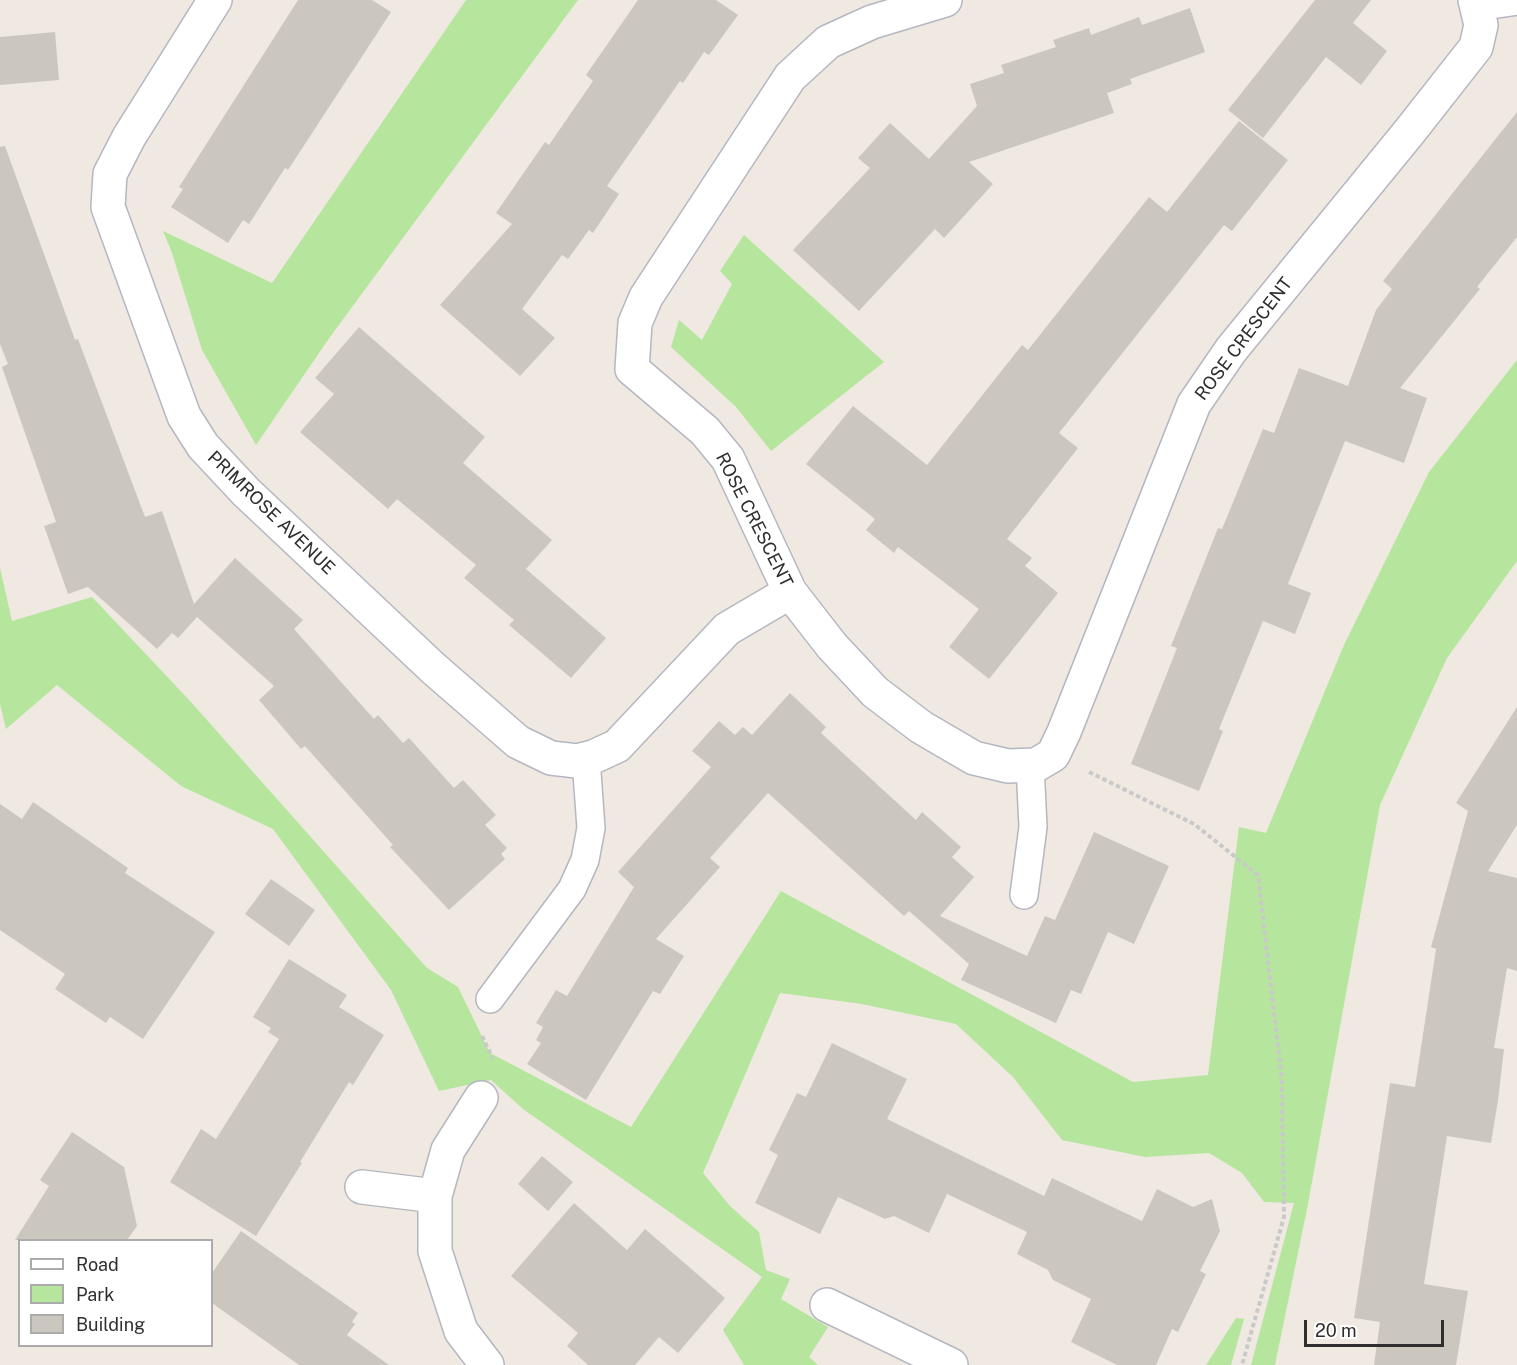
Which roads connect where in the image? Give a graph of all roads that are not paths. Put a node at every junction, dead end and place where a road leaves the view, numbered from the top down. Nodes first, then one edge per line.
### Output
1 (215, 0) edge
2 (945, 0) edge
3 (1517, 1) edge
4 (1476, 3) edge
5 (790, 592) junction
6 (586, 759) junction
7 (1041, 760) junction
8 (1024, 895) dead end
9 (490, 999) dead end
10 (481, 1098) dead end
11 (362, 1187) dead end
12 (435, 1196) junction
13 (826, 1305) dead end
14 (937, 1362) edge
15 (487, 1365) edge

1 - 6 street, PRIMROSE AVENUE
2 - 5 street, ROSE CRESCENT
3 - 4 lane, ROSE CRESCENT
4 - 7 street, ROSE CRESCENT
5 - 6 street, PRIMROSE AVENUE
5 - 7 street, ROSE CRESCENT
6 - 9 lane
7 - 8 lane, ROSE CRESCENT
10 - 12 street
11 - 12 street
12 - 15 street
13 - 14 street

